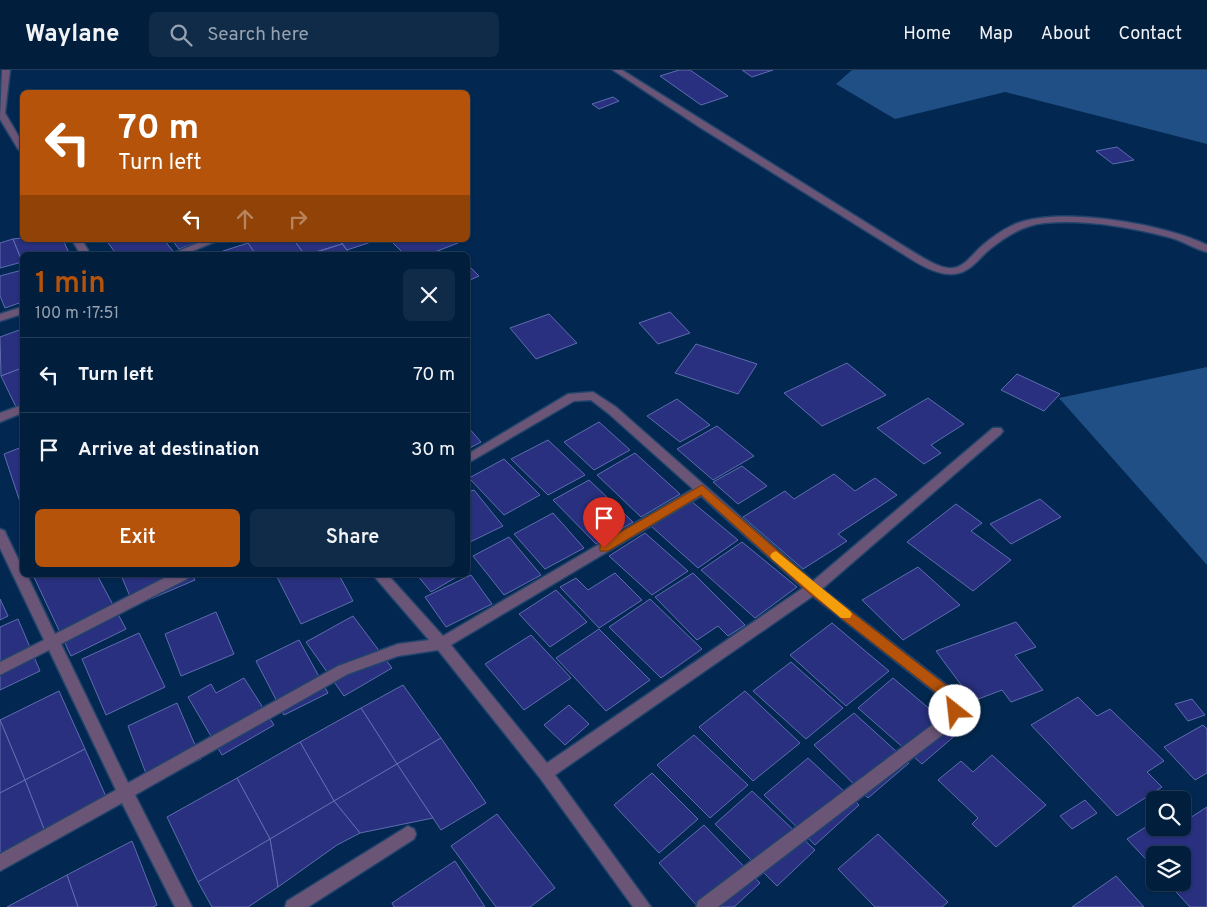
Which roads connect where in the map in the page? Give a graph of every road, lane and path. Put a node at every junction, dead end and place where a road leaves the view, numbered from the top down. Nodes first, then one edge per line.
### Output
1 (5, 70) edge
2 (617, 70) edge
3 (0, 71) edge
4 (20, 146) edge
5 (209, 242) edge
6 (1207, 249) edge
7 (182, 252) edge
8 (20, 311) edge
9 (0, 318) edge
10 (20, 410) edge
11 (0, 418) edge
12 (997, 431) dead end
13 (470, 458) edge
14 (702, 490) junction
15 (0, 534) edge
16 (20, 576) edge
17 (21, 577) edge
18 (178, 577) edge
19 (382, 577) edge
20 (813, 589) junction
21 (52, 642) junction
22 (441, 644) junction
23 (0, 669) edge
24 (545, 773) junction
25 (125, 792) junction
26 (408, 834) dead end
27 (0, 863) edge
28 (184, 907) edge
29 (293, 907) edge
30 (643, 907) edge
31 (704, 907) edge

1 - 3 street
1 - 4 street
2 - 6 street
5 - 7 street
8 - 9 street
10 - 11 street
12 - 20 street
13 - 14 street
14 - 20 street
14 - 22 street
15 - 16 street
17 - 21 street
18 - 21 street
19 - 22 street
20 - 24 street
20 - 31 street
21 - 23 street
21 - 25 street
22 - 24 street
22 - 25 street
24 - 30 street
25 - 27 street
25 - 28 street
26 - 29 street

